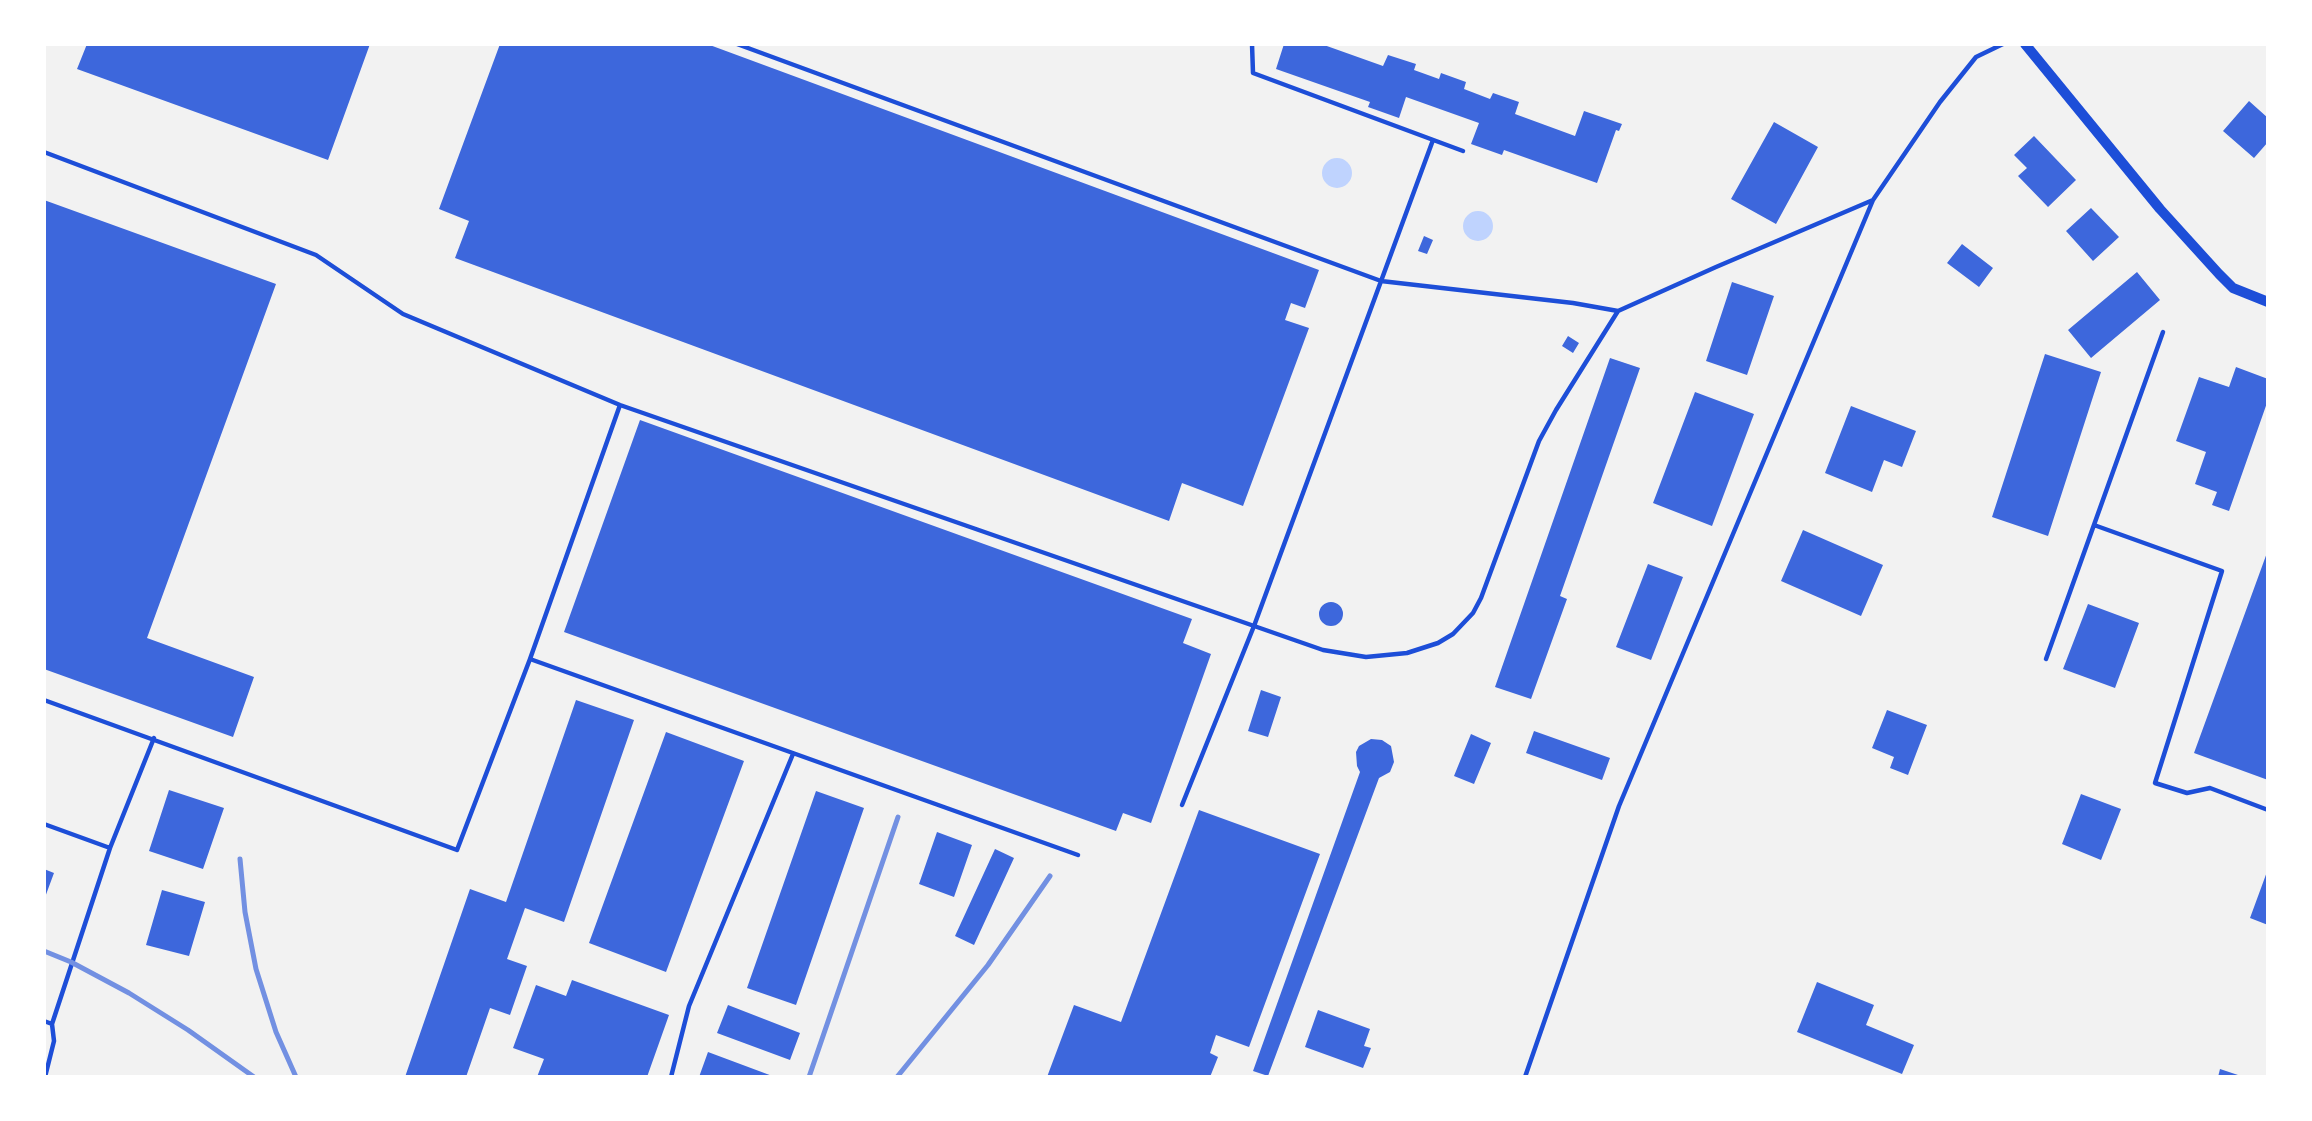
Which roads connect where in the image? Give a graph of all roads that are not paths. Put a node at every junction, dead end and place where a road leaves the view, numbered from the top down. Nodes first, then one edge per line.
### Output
1 (737, 44) edge
2 (1252, 44) edge
3 (2003, 44) edge
4 (2025, 44) edge
5 (1433, 141) junction
6 (1464, 151) dead end
7 (44, 152) edge
8 (1873, 200) junction
9 (1381, 281) junction
10 (2268, 302) edge
11 (1618, 311) junction
12 (2163, 332) dead end
13 (620, 405) junction
14 (2094, 525) junction
15 (1254, 626) junction
16 (530, 659) junction
17 (2046, 659) dead end
18 (44, 700) edge
19 (154, 738) junction
20 (793, 754) junction
21 (1182, 805) dead end
22 (2268, 810) edge
23 (44, 824) edge
24 (110, 848) junction
25 (1078, 855) dead end
26 (44, 1021) edge
27 (52, 1024) junction
28 (45, 1077) edge
29 (671, 1077) edge
30 (1525, 1077) edge

1 - 9 lane
2 - 5 lane
3 - 8 lane
4 - 10 street
5 - 6 lane
5 - 9 lane
7 - 13 lane
8 - 11 lane
8 - 30 lane
9 - 11 lane
9 - 15 lane
11 - 15 lane
12 - 14 lane
13 - 15 lane
13 - 16 lane
14 - 17 lane
14 - 22 lane
15 - 21 lane
16 - 19 lane
16 - 20 lane
18 - 19 lane
19 - 24 lane
20 - 25 lane
20 - 29 lane
23 - 24 lane
24 - 27 lane
26 - 27 lane
27 - 28 lane

